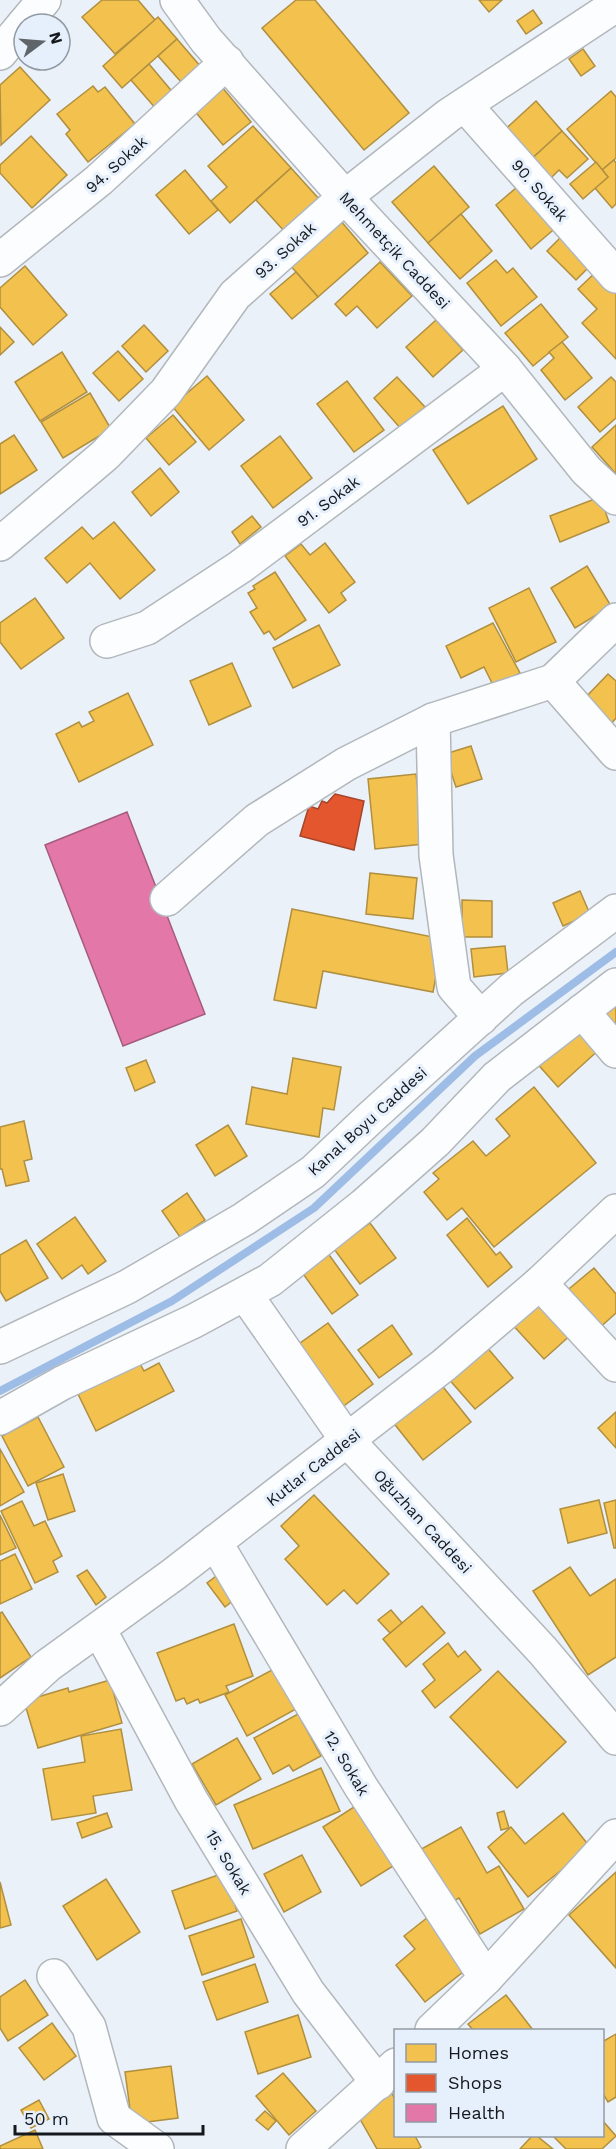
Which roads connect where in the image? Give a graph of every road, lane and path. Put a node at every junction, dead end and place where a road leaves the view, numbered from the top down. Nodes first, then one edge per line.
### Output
1 (177, 0) edge
2 (616, 5) edge
3 (34, 10) edge
4 (0, 53) edge
5 (227, 62) junction
6 (465, 105) junction
7 (345, 197) junction
8 (1, 258) edge
9 (616, 276) edge
10 (505, 369) junction
11 (616, 498) edge
12 (0, 544) edge
13 (616, 620) edge
14 (107, 641) dead end
15 (553, 681) junction
16 (433, 720) junction
17 (616, 753) edge
18 (167, 899) dead end
19 (616, 911) edge
20 (616, 985) edge
21 (582, 1011) junction
22 (481, 1018) junction
23 (616, 1051) edge
24 (616, 1211) edge
25 (540, 1283) junction
26 (245, 1294) junction
27 (0, 1347) edge
28 (616, 1365) edge
29 (0, 1418) edge
30 (347, 1440) junction
31 (215, 1542) junction
32 (99, 1629) junction
33 (0, 1709) edge
34 (616, 1738) edge
35 (616, 1836) edge
36 (54, 1976) dead end
37 (486, 1978) junction
38 (434, 2029) edge
39 (387, 2074) edge
40 (157, 2149) edge
41 (303, 2149) edge

1 - 5 street, Mehmetçik Caddesi
2 - 6 street, 93. Sokak
3 - 4 street
5 - 7 street, Mehmetçik Caddesi
5 - 8 street, 94. Sokak
6 - 7 street, 93. Sokak
6 - 9 street, 90. Sokak
7 - 10 street, Mehmetçik Caddesi
7 - 12 street, 93. Sokak
10 - 11 street, Mehmetçik Caddesi
10 - 14 street, 91. Sokak
13 - 15 street
15 - 16 street
15 - 17 street
16 - 18 street
16 - 22 street
19 - 22 street, Kanal Boyu Caddesi
20 - 21 street
21 - 23 street
21 - 26 street
22 - 27 street, Kanal Boyu Caddesi
24 - 25 street, Kutlar Caddesi
25 - 28 street
25 - 30 street, Kutlar Caddesi
26 - 29 street
26 - 30 street, Oğuzhan Caddesi
30 - 31 street, Kutlar Caddesi
30 - 34 street, Oğuzhan Caddesi
31 - 32 street, Kutlar Caddesi
31 - 37 street, 12. Sokak
32 - 33 street, Kutlar Caddesi
32 - 39 street, 15. Sokak
35 - 37 street
36 - 40 street
37 - 38 street
39 - 41 street

